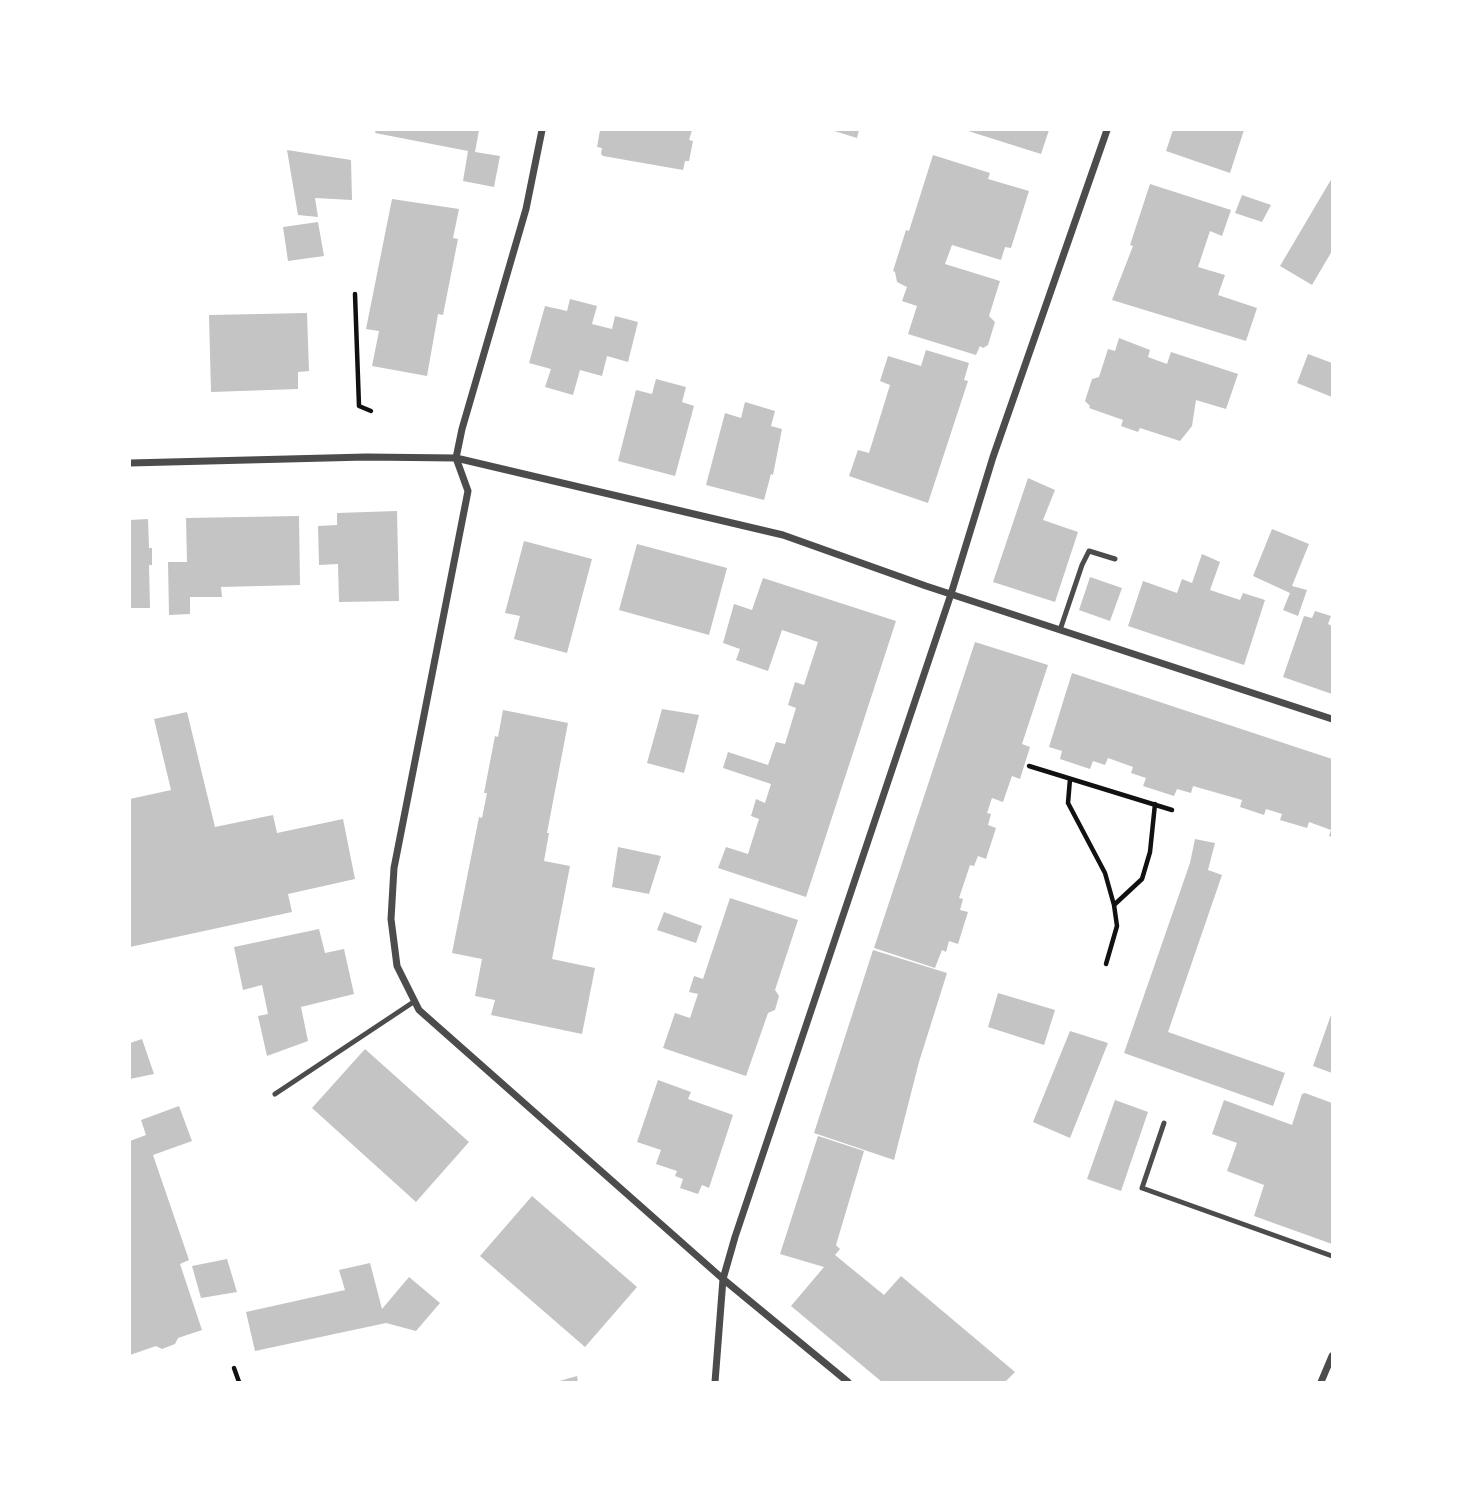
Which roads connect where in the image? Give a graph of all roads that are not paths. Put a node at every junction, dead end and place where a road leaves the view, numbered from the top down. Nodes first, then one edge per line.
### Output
1 (542, 130) edge
2 (1107, 130) edge
3 (456, 458) junction
4 (130, 463) edge
5 (1115, 559) dead end
6 (951, 594) junction
7 (1060, 630) junction
8 (1332, 719) edge
9 (415, 1001) junction
10 (275, 1094) dead end
11 (1164, 1123) dead end
12 (1332, 1256) edge
13 (723, 1279) junction
14 (1332, 1356) edge
15 (715, 1382) edge
16 (848, 1382) edge
17 (1321, 1382) edge

1 - 3 street
2 - 6 street
3 - 4 street
3 - 6 street
3 - 9 street
5 - 7 lane
6 - 7 street
6 - 13 street
7 - 8 street
9 - 10 lane
9 - 13 street
11 - 12 lane
13 - 15 street
13 - 16 street
14 - 17 street

